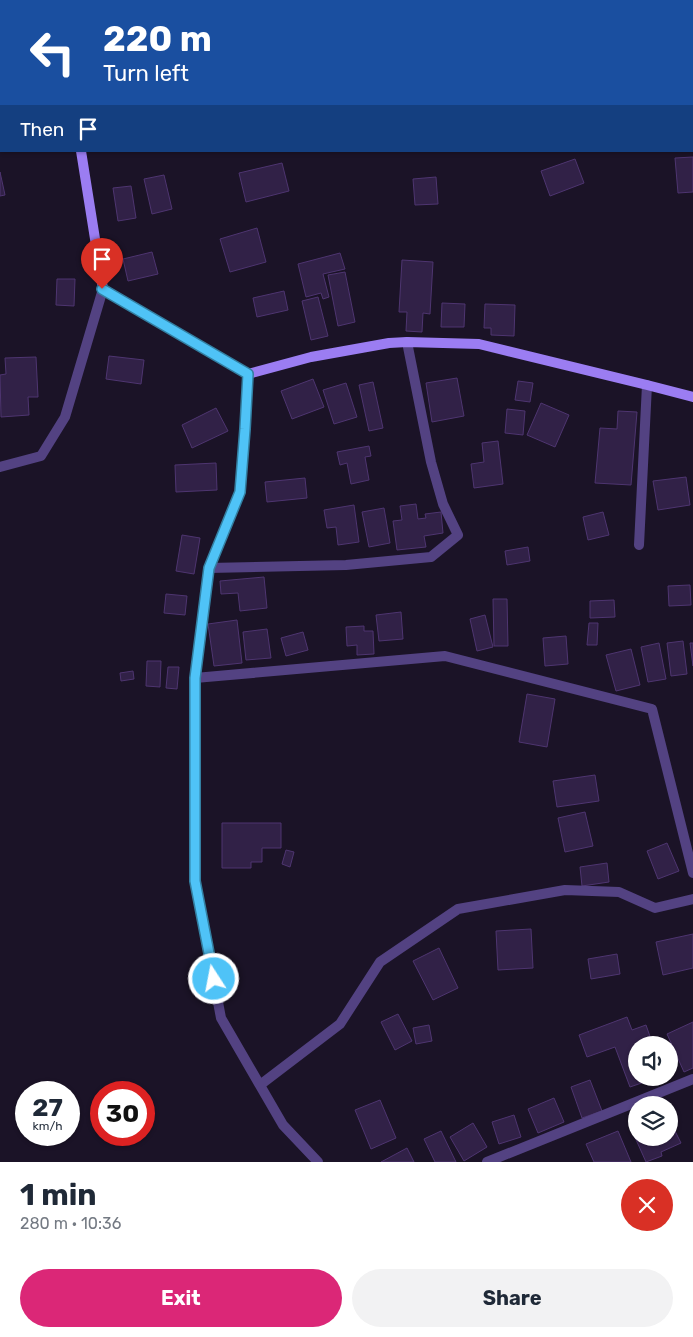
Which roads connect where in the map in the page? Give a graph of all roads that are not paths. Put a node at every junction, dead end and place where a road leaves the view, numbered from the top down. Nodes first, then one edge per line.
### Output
1 (81, 152) edge
2 (102, 289) junction
3 (407, 342) junction
4 (248, 374) junction
5 (647, 385) junction
6 (693, 397) edge
7 (0, 467) edge
8 (639, 545) dead end
9 (209, 568) junction
10 (195, 678) junction
11 (693, 872) edge
12 (693, 899) edge
13 (693, 1079) edge
14 (260, 1085) junction
15 (318, 1162) edge
16 (487, 1162) edge

1 - 2 street
2 - 4 street
2 - 7 street
3 - 4 street
3 - 5 street
3 - 9 street
4 - 9 street
5 - 6 street
5 - 8 street
9 - 10 street
10 - 11 street
10 - 14 street
12 - 14 street
13 - 16 street
14 - 15 street

